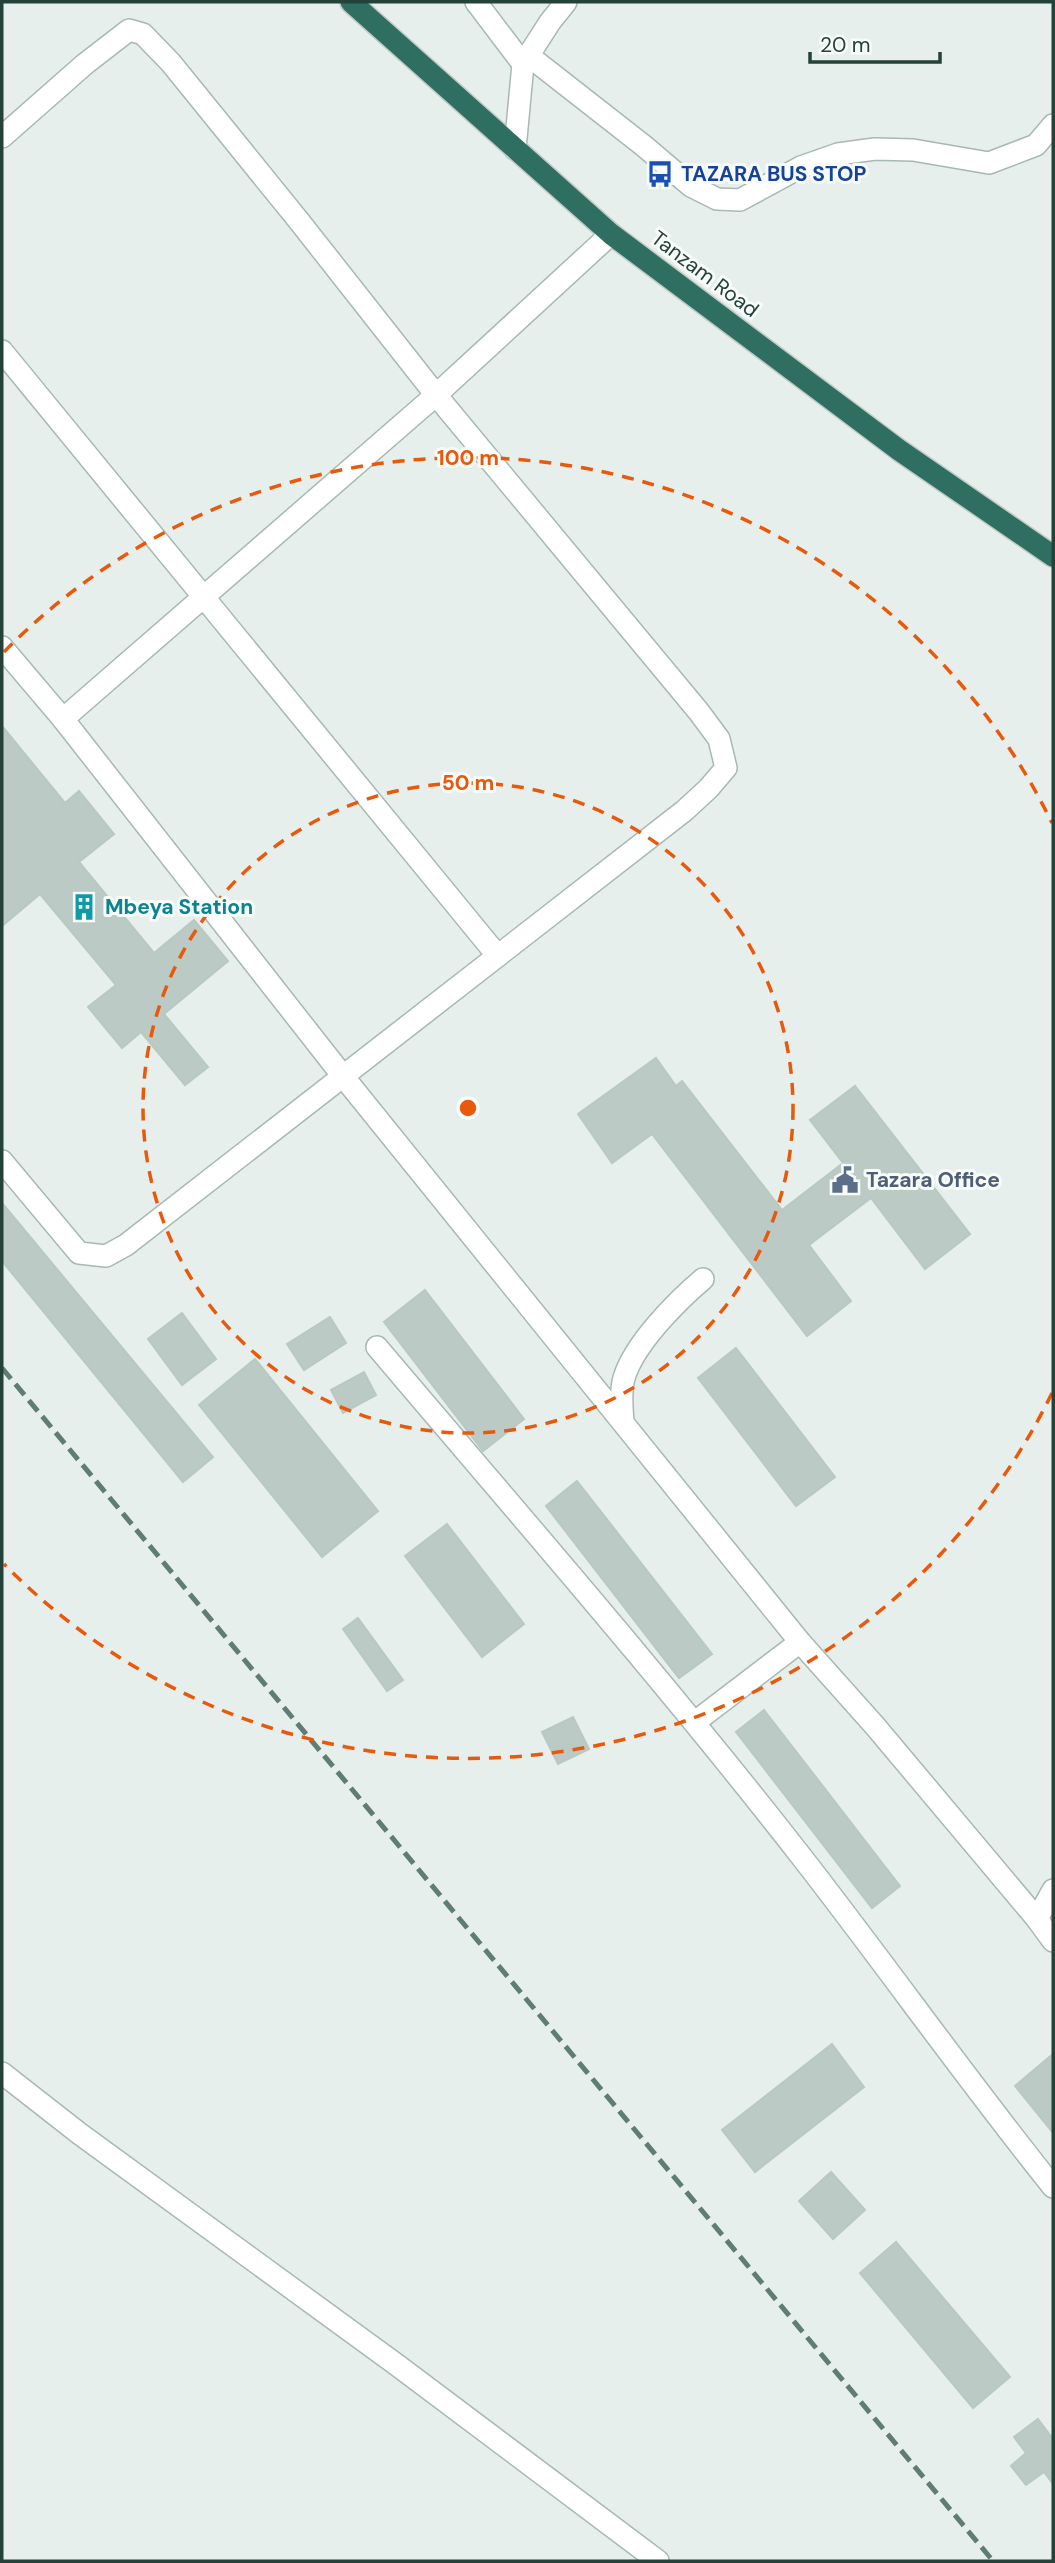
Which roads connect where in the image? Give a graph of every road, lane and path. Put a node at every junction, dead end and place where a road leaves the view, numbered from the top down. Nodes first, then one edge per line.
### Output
1 (351, 2) edge
2 (476, 2) edge
3 (566, 2) edge
4 (526, 60) junction
5 (1053, 125) edge
6 (2, 137) edge
7 (515, 149) junction
8 (611, 234) junction
9 (2, 351) edge
10 (436, 395) junction
11 (1053, 556) edge
12 (205, 596) junction
13 (2, 648) edge
14 (64, 719) junction
15 (497, 956) junction
16 (342, 1075) junction
17 (2, 1161) edge
18 (703, 1279) dead end
19 (377, 1347) dead end
20 (623, 1422) junction
21 (800, 1642) junction
22 (695, 1722) junction
23 (1053, 1890) edge
24 (1037, 1919) junction
25 (1053, 1941) edge
26 (2, 2073) edge
27 (1053, 2187) edge
28 (658, 2561) edge

1 - 7 highway, Tanzam Road
2 - 4 street
3 - 4 street
4 - 5 street
4 - 7 street
6 - 10 street
7 - 8 highway, Tanzam Road
8 - 10 street
8 - 11 highway, Tanzam Road
9 - 12 street
10 - 12 street
10 - 15 street
12 - 14 street
12 - 15 street
13 - 14 street
14 - 16 street
15 - 16 street
16 - 17 street
16 - 20 street
18 - 20 street
19 - 22 street
20 - 21 street
21 - 22 street
21 - 24 street
22 - 27 street
23 - 24 street
24 - 25 street
26 - 28 street

